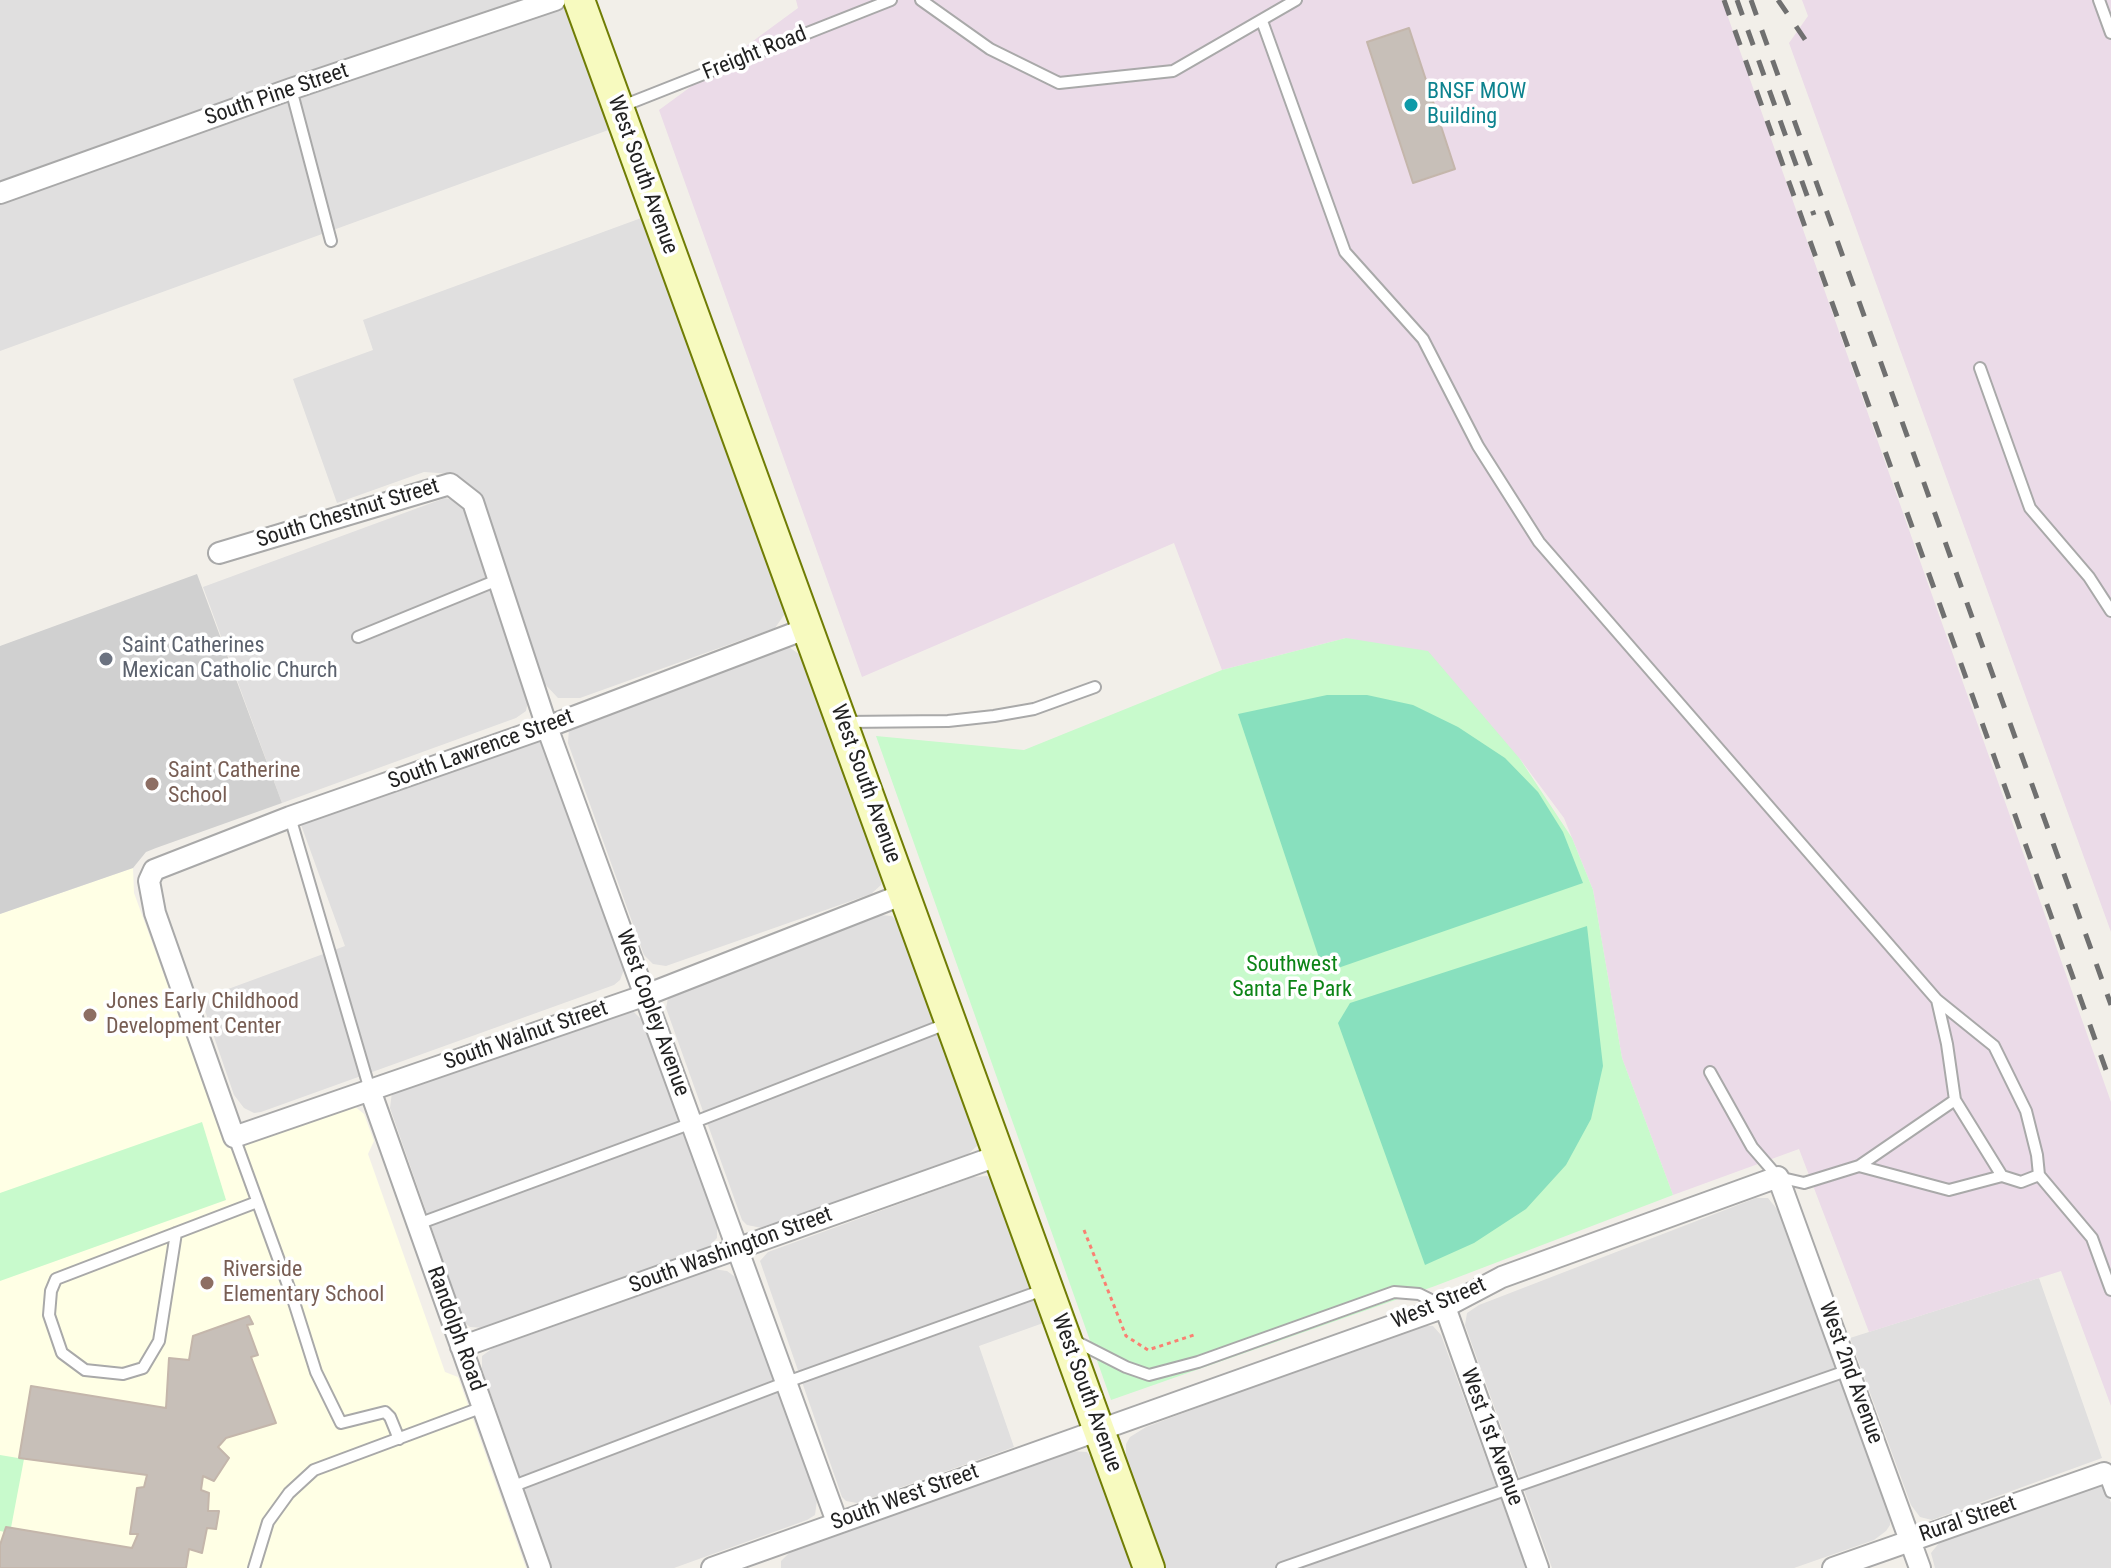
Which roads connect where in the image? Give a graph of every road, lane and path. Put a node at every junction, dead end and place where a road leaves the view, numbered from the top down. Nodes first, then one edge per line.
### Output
1 (555, 0) edge
2 (579, 0) edge
3 (891, 0) edge
4 (921, 0) edge
5 (1296, 0) edge
6 (2099, 0) edge
7 (1262, 21) junction
8 (2111, 33) edge
9 (291, 89) junction
10 (618, 108) junction
11 (0, 193) edge
12 (331, 241) dead end
13 (1980, 368) dead end
14 (473, 502) joint
15 (219, 553) dead end
16 (500, 579) junction
17 (2111, 611) edge
18 (808, 628) junction
19 (358, 637) dead end
20 (1095, 687) dead end
21 (842, 722) junction
22 (547, 727) junction
23 (290, 817) junction
24 (904, 894) junction
25 (646, 995) junction
26 (1937, 1000) junction
27 (952, 1022) junction
28 (1710, 1072) dead end
29 (370, 1090) junction
30 (1955, 1100) junction
31 (692, 1123) junction
32 (234, 1137) junction
33 (1000, 1155) junction
34 (1859, 1166) junction
35 (2039, 1175) junction
36 (2002, 1176) junction
37 (1778, 1177) junction
38 (257, 1202) junction
39 (418, 1224) junction
40 (1084, 1230) dead end
41 (176, 1233) junction
42 (738, 1249) junction
43 (1048, 1288) junction
44 (2111, 1290) edge
45 (1445, 1307) junction
46 (1197, 1334) dead end
47 (1066, 1337) junction
48 (461, 1347) junction
49 (1155, 1348) junction
50 (1151, 1355) dead end
51 (1849, 1370) junction
52 (787, 1382) junction
53 (483, 1407) junction
54 (1099, 1429) junction
55 (399, 1439) junction
56 (2107, 1482) edge
57 (511, 1487) junction
58 (1509, 1487) junction
59 (837, 1522) junction
60 (1910, 1540) junction
61 (764, 1559) edge
62 (254, 1568) edge
63 (540, 1568) edge
64 (712, 1568) edge
65 (1149, 1568) edge
66 (1282, 1568) edge
67 (1538, 1568) edge
68 (1833, 1568) edge
69 (1920, 1568) edge

1 - 9 street, South Pine Street
2 - 10 main road, West South Avenue
3 - 10 lane, Freight Road
4 - 7 lane
5 - 7 lane
6 - 8 lane
7 - 26 lane
9 - 11 street, South Pine Street
9 - 12 lane
10 - 18 main road, West South Avenue
13 - 17 lane
14 - 15 street, South Chestnut Street
14 - 16 street, West Copley Avenue
16 - 19 lane
16 - 22 street, West Copley Avenue
18 - 21 main road, West South Avenue
18 - 22 street, South Lawrence Street
20 - 21 lane
21 - 24 main road, West South Avenue
22 - 23 street, South Lawrence Street
22 - 25 street, West Copley Avenue
23 - 29 lane
23 - 32 street, South Lawrence Street
24 - 25 street, South Walnut Street
24 - 27 main road, West South Avenue
25 - 29 street, South Walnut Street
25 - 31 street, West Copley Avenue
26 - 30 lane
26 - 35 lane
27 - 31 lane
27 - 33 main road, West South Avenue
28 - 37 lane
29 - 32 street, South Walnut Street
29 - 39 street, Randolph Road
30 - 34 lane, West Street
30 - 36 lane
31 - 39 lane
31 - 42 street, West Copley Avenue
32 - 38 lane
33 - 42 street, South Washington Street
33 - 43 main road, West South Avenue
34 - 36 lane
34 - 37 lane, West Street
35 - 36 lane
35 - 44 lane
37 - 45 street, West Street
37 - 51 street, West 2nd Avenue
38 - 41 lane
38 - 55 lane
39 - 48 street, Randolph Road
40 - 49 path
41 - 41 lane
42 - 48 street, South Washington Street
42 - 52 street, West Copley Avenue
43 - 47 main road, West South Avenue
43 - 52 lane
45 - 47 lane
45 - 54 street, West Street
45 - 58 street, West 1st Avenue
46 - 49 path
47 - 54 main road, West South Avenue
48 - 53 street, Randolph Road
49 - 50 path
51 - 58 lane
51 - 60 street, West 2nd Avenue
52 - 57 lane
52 - 59 street, West Copley Avenue
53 - 55 lane
53 - 57 street, Randolph Road
54 - 59 street, South West Street
54 - 65 main road, West South Avenue
55 - 62 lane
56 - 60 street, Rural Street
57 - 63 street, Randolph Road
58 - 66 lane
58 - 67 street, West 1st Avenue
59 - 61 street, South West Street
60 - 68 street, Rural Street
60 - 69 street, West 2nd Avenue
61 - 64 street, South West Street

